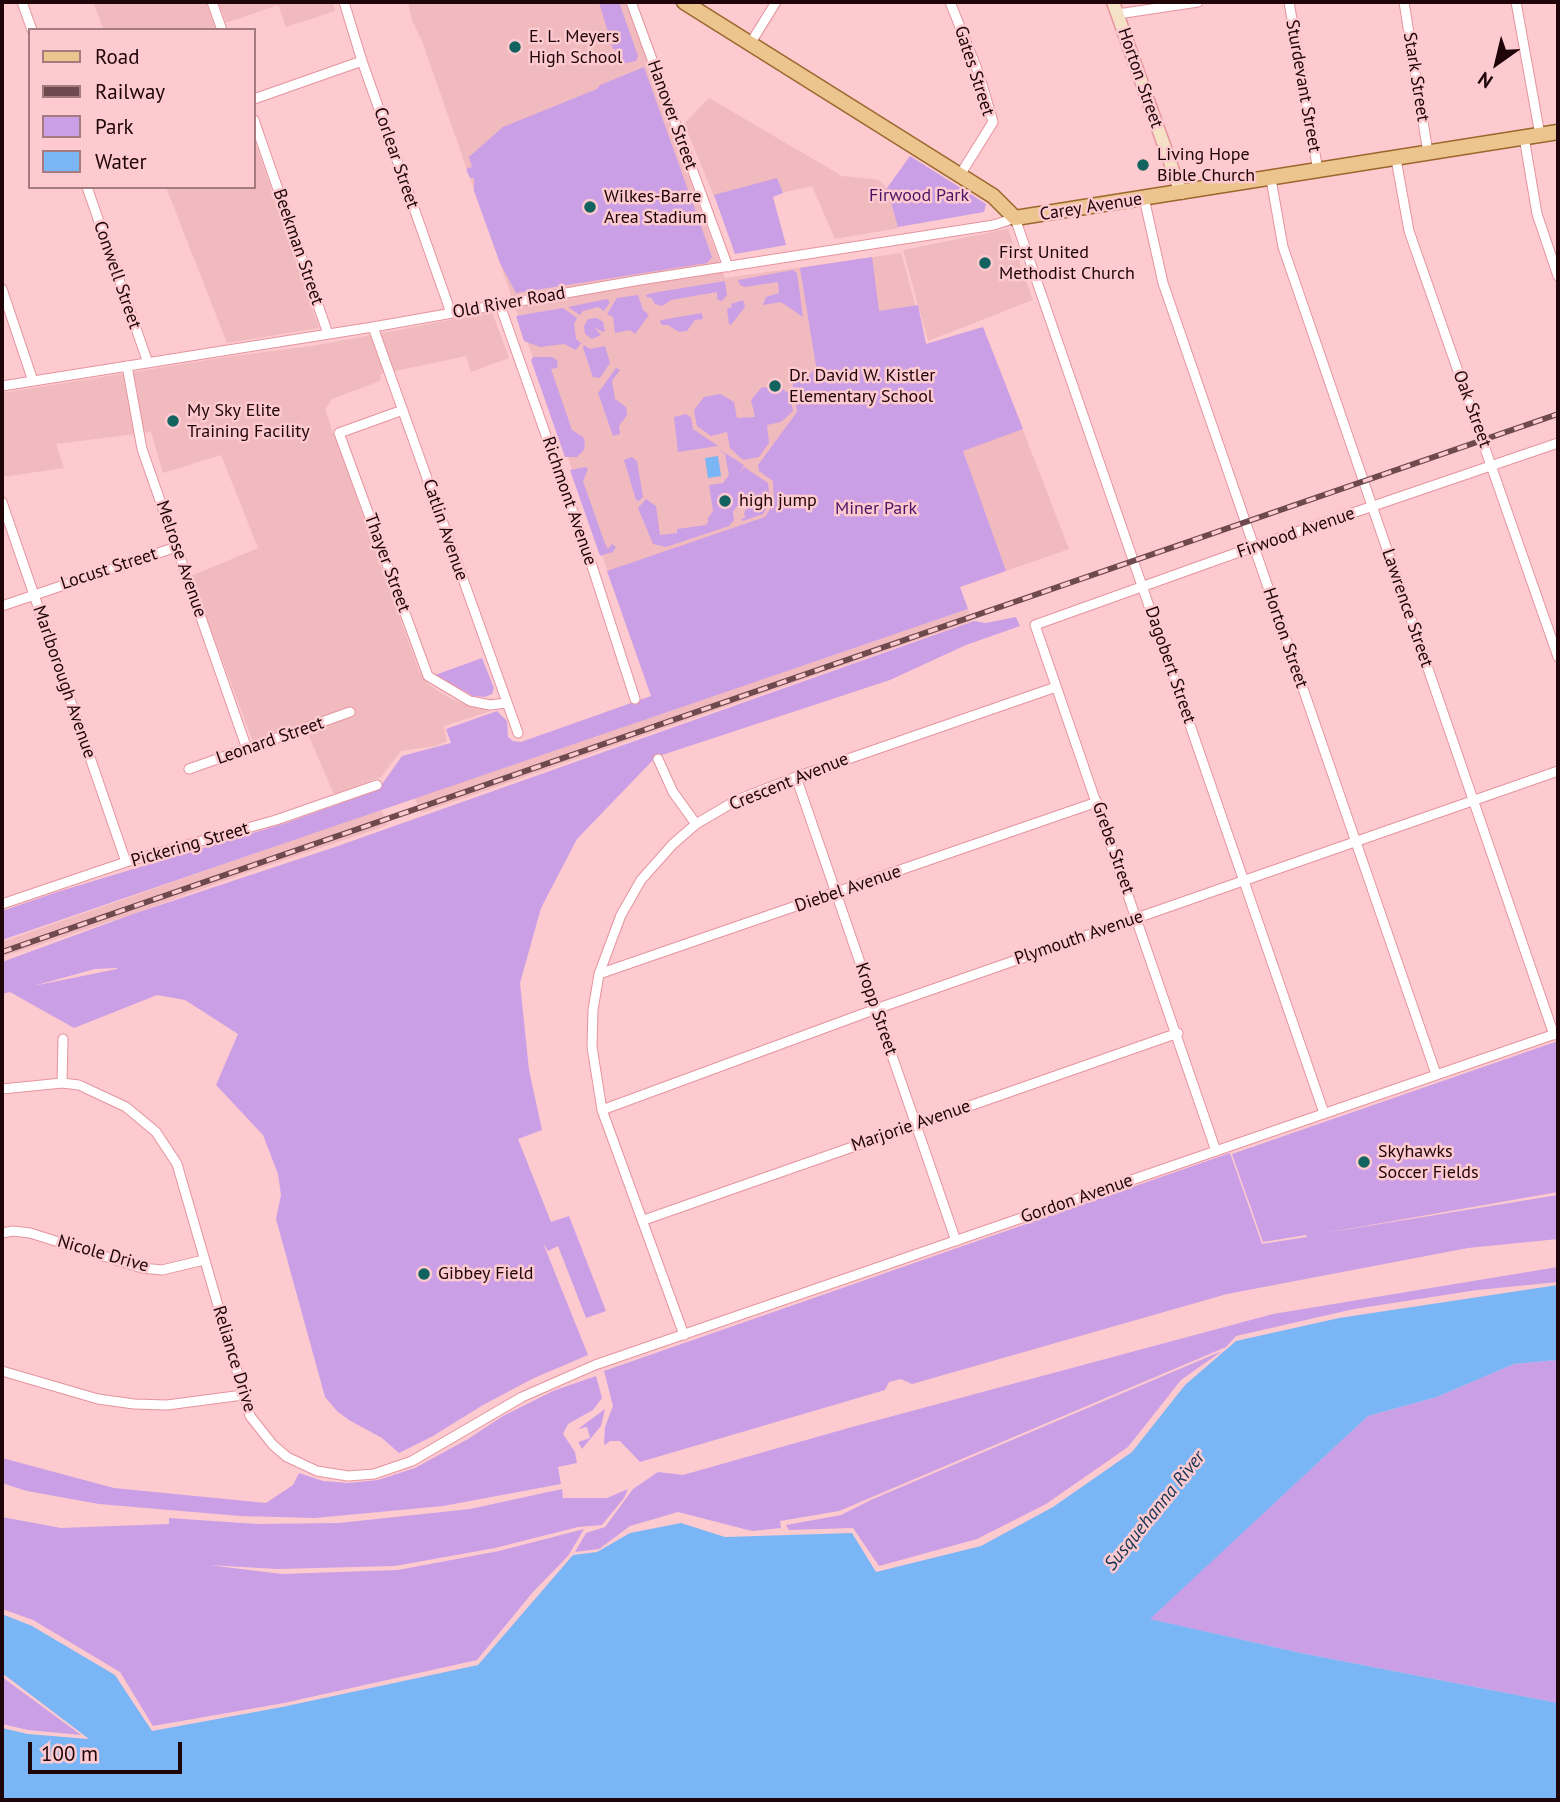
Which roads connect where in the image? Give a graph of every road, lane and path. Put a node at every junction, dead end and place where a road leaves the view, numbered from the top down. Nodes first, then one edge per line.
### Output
1 (22, 2) edge
2 (212, 2) edge
3 (344, 2) edge
4 (631, 2) edge
5 (684, 2) edge
6 (776, 2) edge
7 (950, 2) edge
8 (1198, 2) edge
9 (1289, 2) edge
10 (1404, 2) edge
11 (1516, 2) edge
12 (1116, 8) edge
13 (31, 28) edge
14 (221, 28) edge
15 (750, 44) junction
16 (362, 61) junction
17 (256, 98) edge
18 (256, 126) edge
19 (1558, 132) edge
20 (1540, 135) junction
21 (1524, 137) junction
22 (1428, 153) junction
23 (1396, 159) junction
24 (1318, 171) junction
25 (960, 175) junction
26 (1271, 179) junction
27 (88, 189) edge
28 (1181, 193) junction
29 (1144, 198) junction
30 (1015, 218) junction
31 (728, 267) junction
32 (1558, 276) edge
33 (2, 289) edge
34 (500, 304) junction
35 (451, 313) junction
36 (373, 327) junction
37 (328, 334) junction
38 (148, 363) junction
39 (127, 366) junction
40 (33, 381) junction
41 (2, 386) edge
42 (402, 410) junction
43 (1558, 443) edge
44 (1492, 465) junction
45 (2, 502) edge
46 (1373, 507) junction
47 (176, 547) junction
48 (1253, 547) junction
49 (1143, 586) junction
50 (34, 594) junction
51 (2, 606) edge
52 (1035, 625) joint
53 (1558, 657) edge
54 (1056, 687) junction
55 (635, 699) dead end
56 (506, 703) junction
57 (350, 712) dead end
58 (518, 733) dead end
59 (247, 749) junction
60 (658, 759) dead end
61 (189, 769) dead end
62 (1558, 771) edge
63 (796, 777) junction
64 (377, 785) dead end
65 (1473, 800) junction
66 (1097, 802) junction
67 (696, 824) junction
68 (1356, 842) junction
69 (126, 862) junction
70 (1244, 881) junction
71 (836, 893) junction
72 (2, 904) edge
73 (1137, 917) junction
74 (599, 974) junction
75 (876, 1009) junction
76 (1178, 1033) junction
77 (1556, 1034) edge
78 (63, 1039) dead end
79 (1436, 1074) junction
80 (62, 1083) junction
81 (2, 1089) edge
82 (603, 1110) junction
83 (1324, 1113) junction
84 (916, 1124) junction
85 (1216, 1151) junction
86 (644, 1220) junction
87 (2, 1233) edge
88 (956, 1241) junction
89 (204, 1260) junction
90 (684, 1335) junction
91 (595, 1365) joint
92 (2, 1371) edge
93 (243, 1395) junction

1 - 13 street
2 - 14 street
3 - 16 street, Corlear Street
4 - 31 street, Hanover Street
5 - 15 main road, Carey Avenue
6 - 15 street
7 - 25 street, Gates Street
8 - 12 street
9 - 24 street, Sturdevant Street
10 - 22 street, Stark Street
11 - 20 street
12 - 28 main road, Horton Street
15 - 25 main road, Carey Avenue
16 - 17 street
16 - 35 street, Corlear Street
18 - 37 street, Beekman Street
19 - 20 main road, Carey Avenue
20 - 21 main road, Carey Avenue
21 - 22 main road, Carey Avenue
21 - 32 street
22 - 23 main road, Carey Avenue
23 - 24 main road, Carey Avenue
23 - 44 street, Oak Street
24 - 26 main road, Carey Avenue
25 - 30 main road, Carey Avenue
26 - 28 main road, Carey Avenue
26 - 46 street, Lawrence Street
27 - 38 street, Conwell Street
28 - 29 main road, Carey Avenue
29 - 30 main road, Carey Avenue
29 - 48 street, Horton Street
30 - 31 street, Old River Road
30 - 49 street, Dagobert Street
31 - 34 street, Old River Road
33 - 40 street
34 - 35 street, Old River Road
34 - 55 street, Richmont Avenue
35 - 36 street, Old River Road
36 - 37 street, Old River Road
36 - 42 street, Catlin Avenue
37 - 38 street, Old River Road
38 - 39 street, Old River Road
39 - 40 street, Old River Road
39 - 47 street, Melrose Avenue
40 - 41 street, Old River Road
42 - 56 street, Catlin Avenue
42 - 56 street, Thayer Street
43 - 44 street, Firwood Avenue
44 - 46 street, Firwood Avenue
44 - 53 street, Oak Street
45 - 50 street, Marlborough Avenue
46 - 48 street, Firwood Avenue
46 - 65 street, Lawrence Street
47 - 50 street, Locust Street
47 - 59 street, Melrose Avenue
48 - 49 street, Firwood Avenue
48 - 68 street, Horton Street
49 - 52 street, Firwood Avenue
49 - 70 street, Dagobert Street
50 - 51 street, Locust Street
50 - 69 street, Marlborough Avenue
52 - 54 street, Grebe Street
54 - 63 street, Crescent Avenue
54 - 66 street, Grebe Street
56 - 58 street, Catlin Avenue
57 - 59 street, Leonard Street
59 - 61 street, Leonard Street
60 - 67 street
62 - 65 street, Plymouth Avenue
63 - 67 street, Crescent Avenue
63 - 71 street, Kropp Street
64 - 69 street, Pickering Street
65 - 68 street, Plymouth Avenue
65 - 77 street, Lawrence Street
66 - 71 street, Diebel Avenue
66 - 73 street, Grebe Street
67 - 74 street, Crescent Avenue
68 - 70 street, Plymouth Avenue
68 - 79 street, Horton Street
69 - 72 street, Pickering Street
70 - 73 street, Plymouth Avenue
70 - 83 street, Dagobert Street
71 - 74 street, Diebel Avenue
71 - 75 street, Kropp Street
73 - 75 street, Plymouth Avenue
73 - 76 street, Grebe Street
74 - 82 street, Crescent Avenue
75 - 82 street, Plymouth Avenue
75 - 84 street, Kropp Street
76 - 84 street, Marjorie Avenue
76 - 85 street, Grebe Street
77 - 79 street, Gordon Avenue
78 - 80 street
79 - 83 street, Gordon Avenue
80 - 81 street, Reliance Drive
80 - 89 street, Reliance Drive
82 - 86 street, Crescent Avenue
83 - 85 street, Gordon Avenue
84 - 86 street, Marjorie Avenue
84 - 88 street, Kropp Street
85 - 88 street, Gordon Avenue
86 - 90 street, Crescent Avenue
87 - 89 street, Nicole Drive
88 - 90 street, Gordon Avenue
89 - 93 street, Reliance Drive
90 - 91 street, Gordon Avenue
91 - 93 street, Reliance Drive
92 - 93 street

